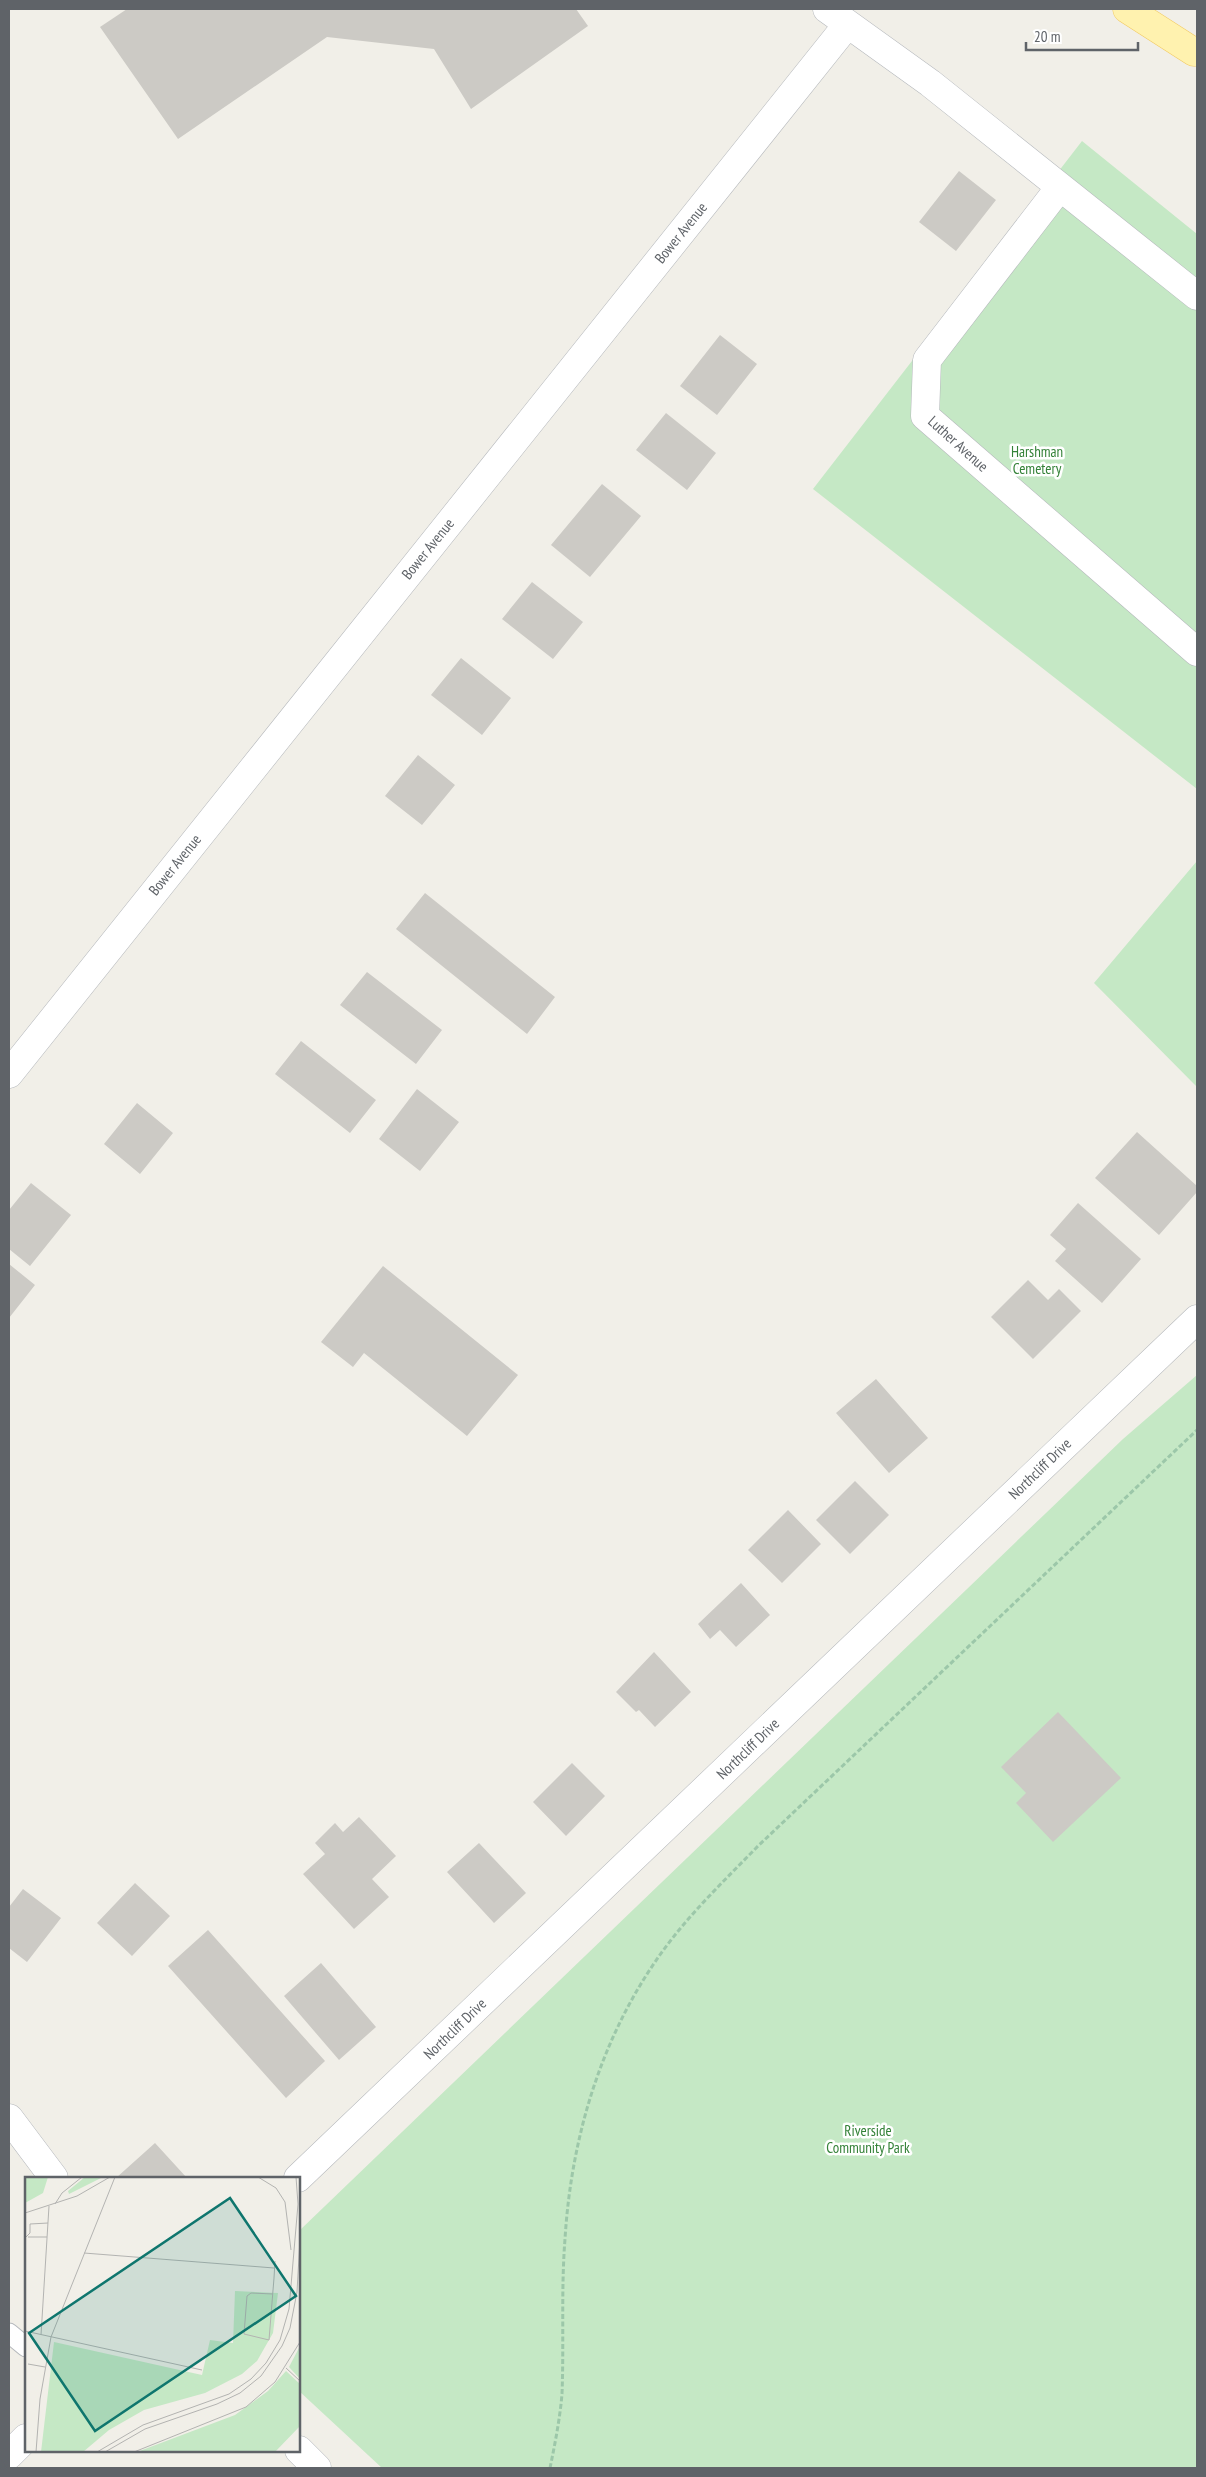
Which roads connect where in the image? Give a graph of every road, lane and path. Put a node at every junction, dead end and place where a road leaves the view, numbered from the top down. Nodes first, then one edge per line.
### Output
1 (1127, 9) edge
2 (1140, 9) edge
3 (837, 17) edge
4 (1196, 54) edge
5 (1060, 187) junction
6 (1197, 296) edge
7 (1197, 652) edge
8 (9, 1074) edge
9 (1197, 1320) edge
10 (1197, 1430) edge
11 (9, 2118) edge
12 (53, 2177) edge
13 (299, 2177) edge
14 (9, 2333) edge
15 (25, 2346) edge
16 (25, 2439) edge
17 (300, 2451) edge
18 (9, 2455) edge
19 (316, 2468) edge
20 (550, 2468) edge

1 - 4 main road
2 - 4 main road
3 - 5 street
3 - 8 street, Bower Avenue
5 - 6 street
5 - 7 street, Luther Avenue
9 - 13 street, Northcliff Drive
10 - 20 path
11 - 12 street
14 - 15 lane
16 - 18 street
17 - 19 street

